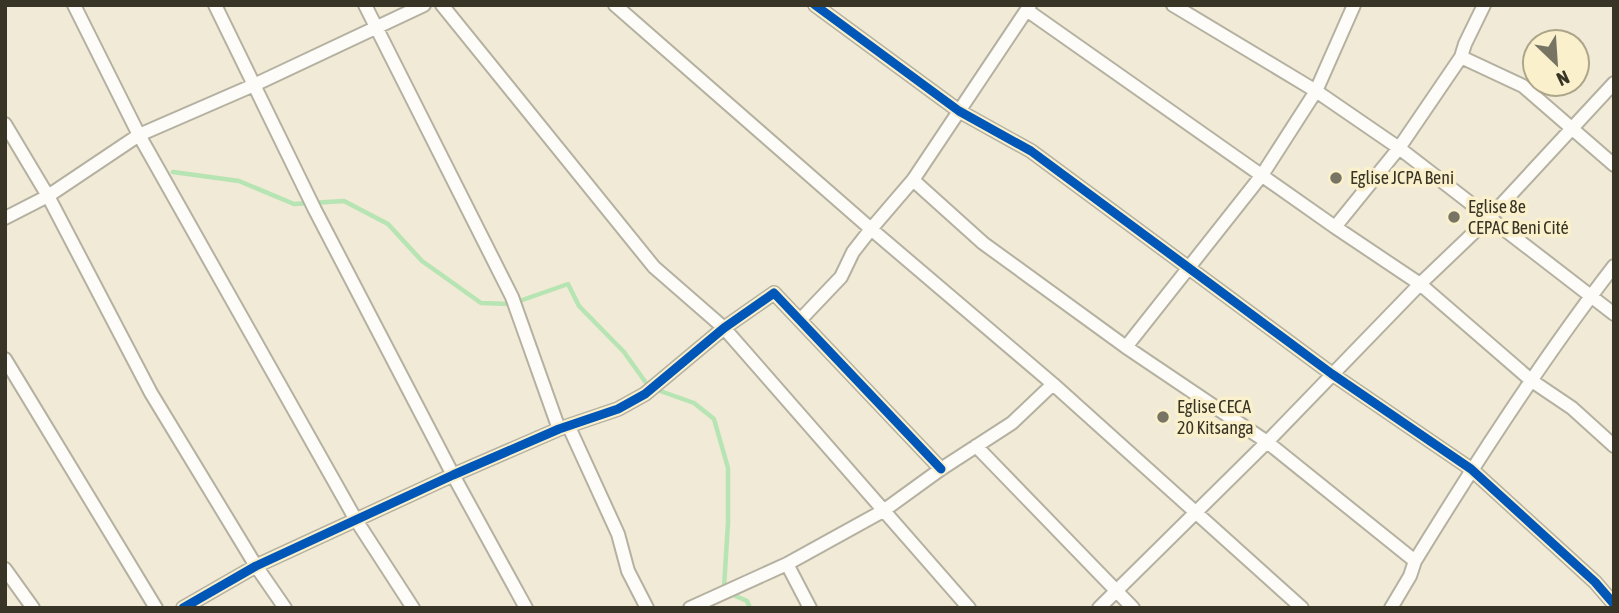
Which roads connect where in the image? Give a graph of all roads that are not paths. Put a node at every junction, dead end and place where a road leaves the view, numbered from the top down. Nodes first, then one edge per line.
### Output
1 (74, 5) edge
2 (215, 5) edge
3 (365, 5) edge
4 (424, 5) edge
5 (442, 5) edge
6 (615, 5) edge
7 (815, 5) edge
8 (1173, 5) edge
9 (1354, 5) edge
10 (1484, 5) edge
11 (1029, 8) edge
12 (376, 29) junction
13 (1461, 57) junction
14 (1614, 83) edge
15 (254, 85) junction
16 (1316, 91) junction
17 (959, 111) junction
18 (5, 124) edge
19 (1573, 129) junction
20 (139, 135) junction
21 (1399, 148) junction
22 (1614, 165) edge
23 (1262, 175) junction
24 (913, 180) junction
25 (48, 196) junction
26 (5, 218) edge
27 (1488, 219) junction
28 (1335, 227) junction
29 (871, 229) junction
30 (1189, 266) junction
31 (1614, 266) edge
32 (1420, 284) junction
33 (1590, 296) junction
34 (1614, 314) edge
35 (801, 319) junction
36 (724, 328) junction
37 (1126, 347) junction
38 (5, 359) edge
39 (1332, 373) junction
40 (1532, 381) junction
41 (1053, 384) junction
42 (564, 428) junction
43 (1268, 442) junction
44 (976, 446) junction
45 (1614, 446) edge
46 (942, 469) junction
47 (1472, 469) junction
48 (453, 475) junction
49 (883, 511) junction
50 (1196, 513) junction
51 (356, 520) junction
52 (1415, 561) junction
53 (788, 564) junction
54 (256, 566) junction
55 (5, 569) edge
56 (1117, 591) junction
57 (1614, 604) edge
58 (33, 608) edge
59 (156, 608) edge
60 (183, 608) edge
61 (285, 608) edge
62 (413, 608) edge
63 (526, 608) edge
64 (647, 608) edge
65 (690, 608) edge
66 (810, 608) edge
67 (969, 608) edge
68 (1099, 608) edge
69 (1133, 608) edge
70 (1301, 608) edge
71 (1391, 608) edge

1 - 20 street
2 - 15 street
3 - 12 street
4 - 12 street
5 - 36 street
6 - 29 street
7 - 17 street
8 - 16 street
9 - 16 street
10 - 13 street
11 - 17 street
11 - 23 street
12 - 15 street
12 - 42 street
13 - 19 street
13 - 21 street
14 - 19 street
15 - 20 street
15 - 48 street
16 - 21 street
16 - 23 street
17 - 24 street
17 - 30 street
18 - 25 street
19 - 22 street
19 - 27 street
20 - 25 street
20 - 51 street
21 - 27 street
21 - 28 street
23 - 28 street
23 - 30 street
24 - 29 street
24 - 37 street
25 - 26 street
25 - 54 street
27 - 32 street
27 - 33 street
28 - 32 street
29 - 35 street
29 - 41 street
30 - 37 street
30 - 39 street
31 - 33 street
32 - 39 street
32 - 40 street
33 - 34 street
33 - 40 street
35 - 36 street
35 - 46 street
36 - 42 street
36 - 49 street
37 - 43 street
38 - 59 street
39 - 43 street
39 - 47 street
40 - 45 street
40 - 47 street
41 - 44 street
41 - 50 street
42 - 48 street
42 - 64 street
43 - 50 street
43 - 52 street
44 - 46 street
44 - 56 street
46 - 49 street
47 - 52 street
47 - 57 street
48 - 51 street
48 - 63 street
49 - 53 street
49 - 67 street
50 - 56 street
50 - 70 street
51 - 54 street
51 - 62 street
52 - 71 street
53 - 65 street
53 - 66 street
54 - 60 street
54 - 61 street
55 - 58 street
56 - 68 street
56 - 69 street

